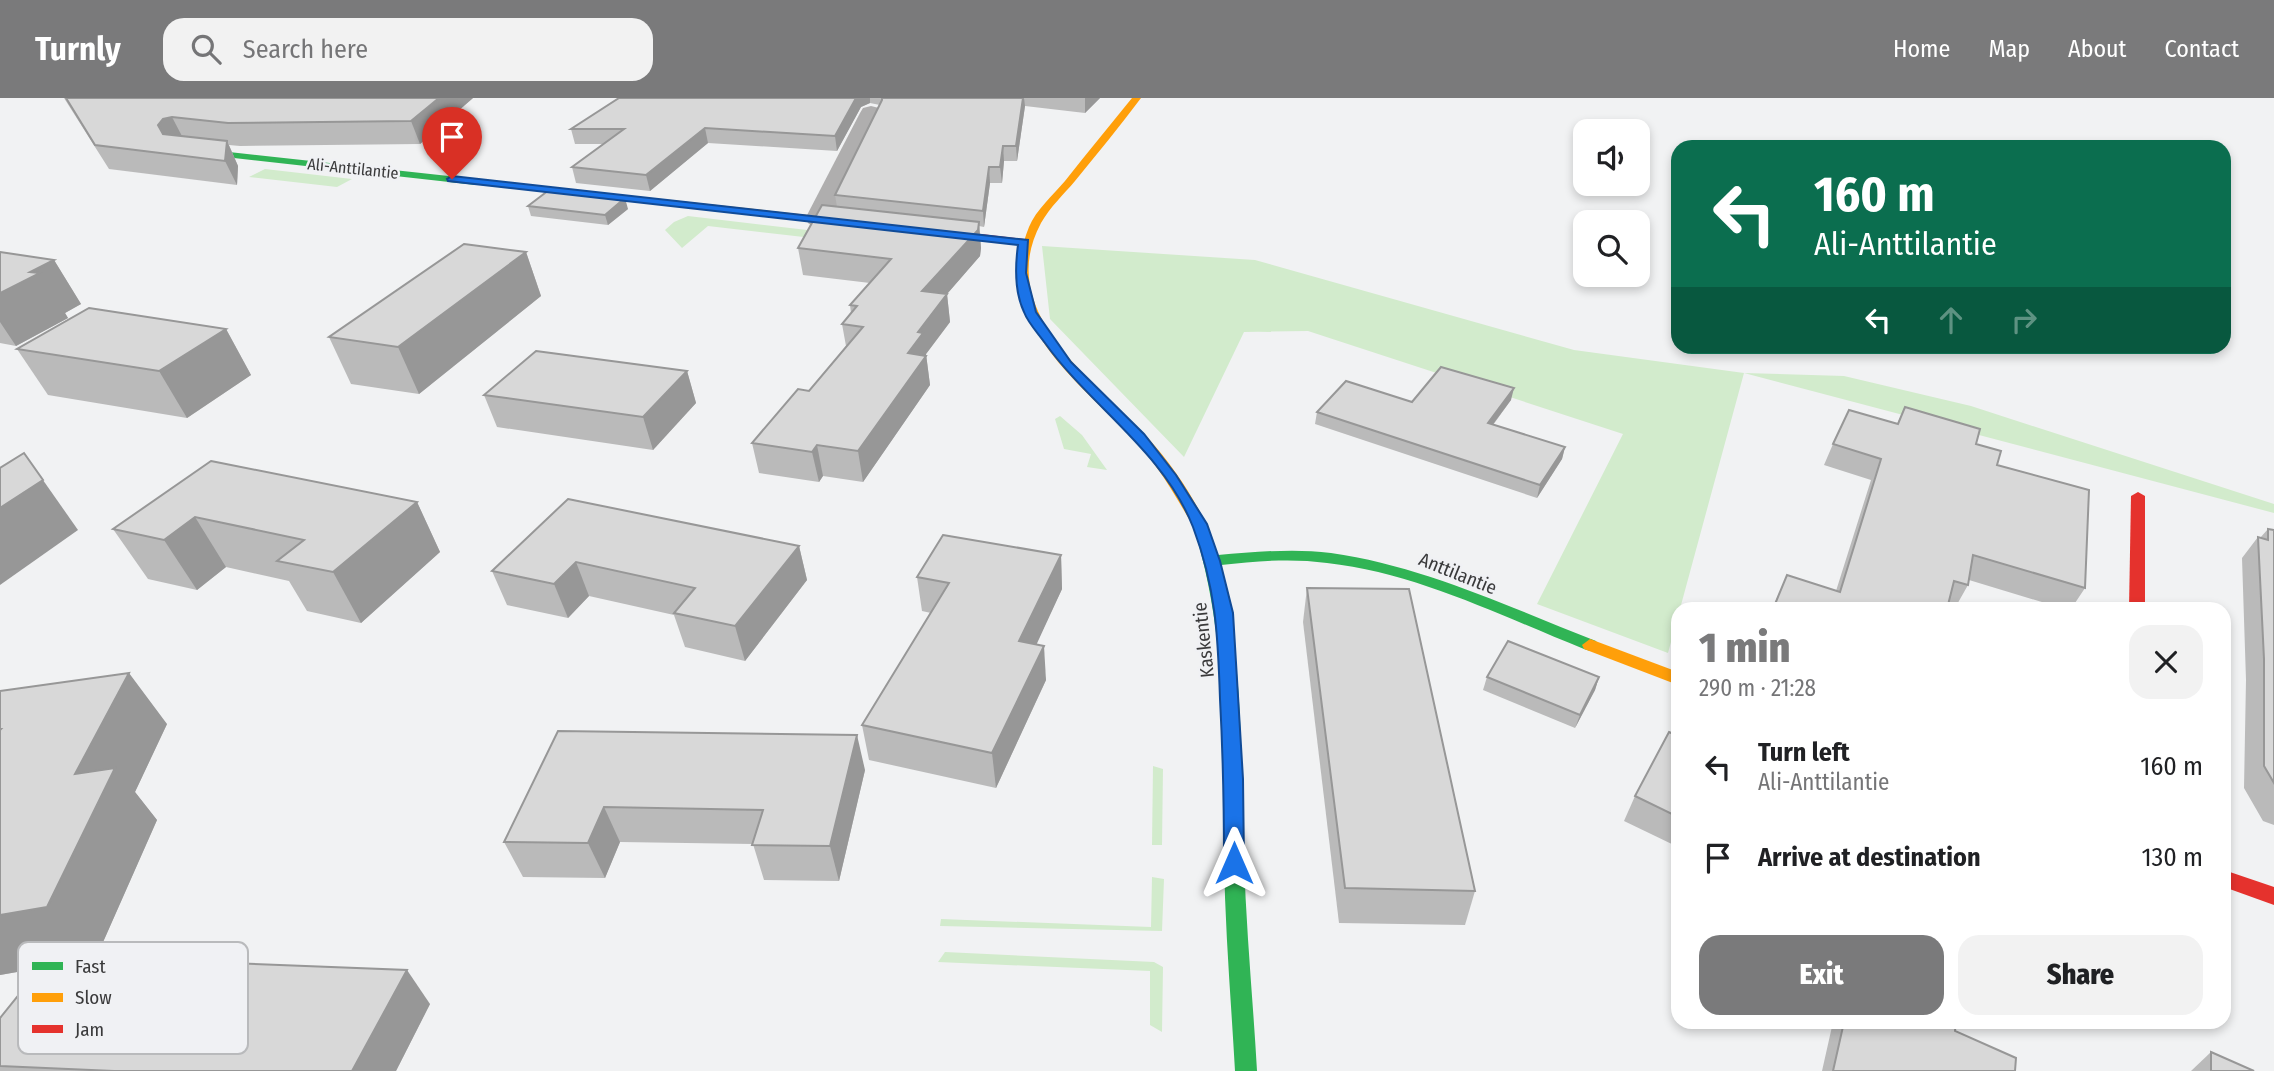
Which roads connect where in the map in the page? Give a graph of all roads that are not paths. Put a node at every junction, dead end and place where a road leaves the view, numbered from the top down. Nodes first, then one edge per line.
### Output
1 (1137, 98) edge
2 (871, 113) dead end
3 (184, 150) edge
4 (818, 219) junction
5 (884, 226) edge
6 (911, 229) edge
7 (1024, 242) junction
8 (2138, 496) dead end
9 (1212, 561) junction
10 (2137, 602) edge
11 (1671, 675) edge
12 (2231, 881) edge
13 (2274, 896) edge
14 (1246, 1071) edge

1 - 7 street, Kaskentie
2 - 4 street
3 - 4 street, Ali-Anttilantie
4 - 5 street, Ali-Anttilantie
6 - 7 street
7 - 9 street, Kaskentie
8 - 10 street
9 - 11 street, Anttilantie
9 - 14 street, Kaskentie
12 - 13 street

